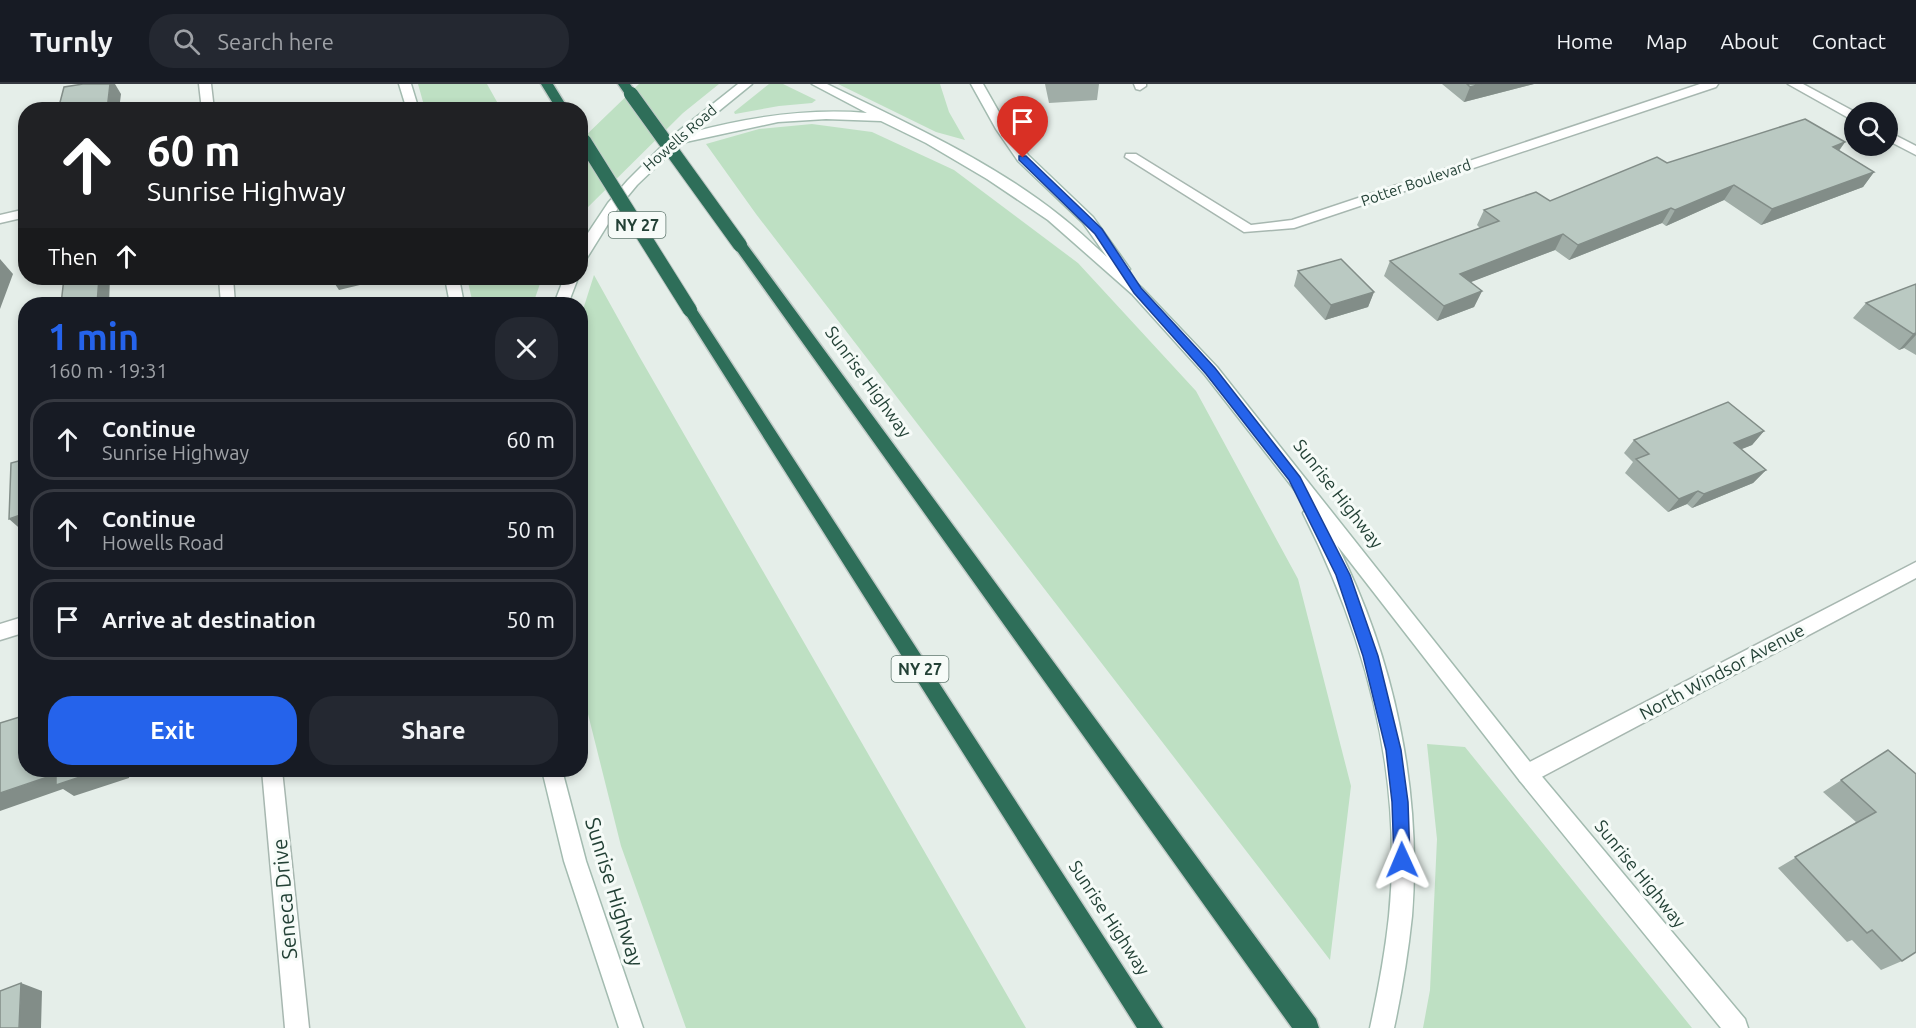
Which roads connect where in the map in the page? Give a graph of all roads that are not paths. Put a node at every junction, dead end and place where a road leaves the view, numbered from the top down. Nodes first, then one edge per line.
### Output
1 (205, 84) edge
2 (405, 84) edge
3 (547, 84) edge
4 (746, 84) edge
5 (818, 84) edge
6 (977, 84) edge
7 (1712, 84) edge
8 (1794, 84) edge
9 (627, 89) edge
10 (207, 102) edge
11 (410, 102) edge
12 (558, 102) edge
13 (1844, 112) edge
14 (887, 119) junction
15 (1898, 141) edge
16 (672, 142) junction
17 (588, 148) edge
18 (1916, 151) edge
19 (1131, 157) dead end
20 (18, 215) edge
21 (0, 219) edge
22 (588, 244) edge
23 (1137, 291) junction
24 (1294, 477) junction
25 (1916, 569) edge
26 (18, 626) edge
27 (0, 632) edge
28 (1527, 774) junction
29 (273, 777) edge
30 (554, 777) edge
31 (297, 1028) edge
32 (632, 1028) edge
33 (1151, 1028) edge
34 (1306, 1028) edge
35 (1382, 1028) edge
36 (1736, 1028) edge

1 - 10 main road
2 - 11 main road
3 - 12 highway
4 - 16 main road, Howells Road
5 - 14 main road, Sunrise Highway
6 - 23 main road
7 - 19 main road, Potter Boulevard
8 - 13 main road
9 - 34 highway, Sunrise Highway, bridge
14 - 16 main road
14 - 23 main road, Sunrise Highway
15 - 18 main road
16 - 22 main road, Howells Road
17 - 33 highway, Sunrise Highway / NY 27, bridge
20 - 21 main road
23 - 24 main road, Sunrise Highway
24 - 28 main road, Sunrise Highway
24 - 35 main road
25 - 28 main road, North Windsor Avenue
26 - 27 main road
28 - 36 main road, Sunrise Highway
29 - 31 main road, Seneca Drive
30 - 32 main road, Sunrise Highway

